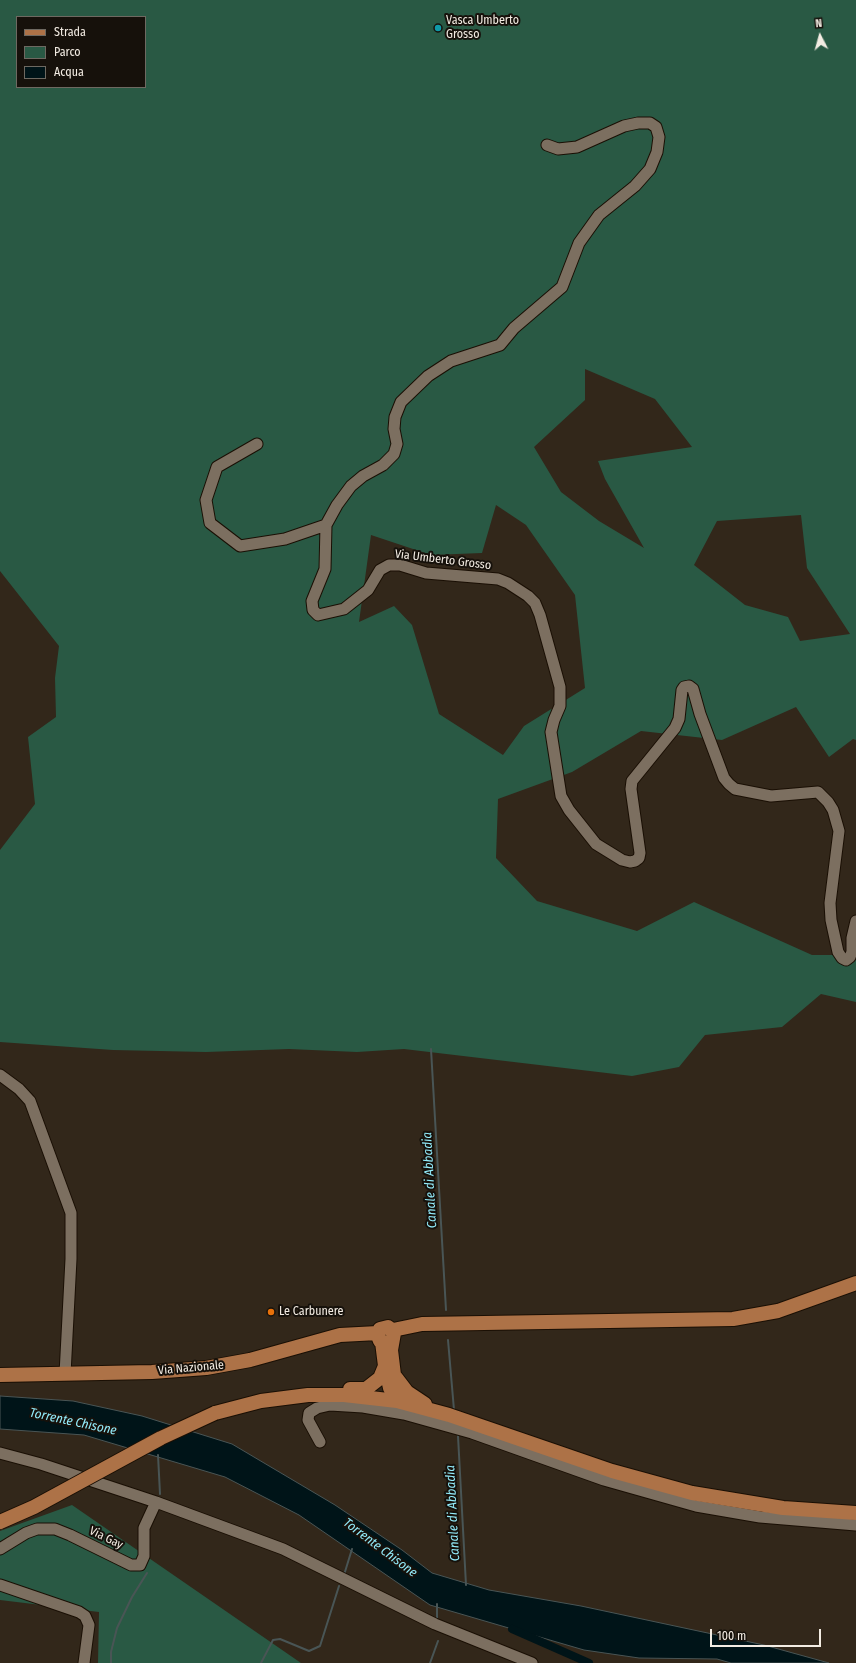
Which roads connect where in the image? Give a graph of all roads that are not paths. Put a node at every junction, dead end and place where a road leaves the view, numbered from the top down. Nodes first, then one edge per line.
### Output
1 (547, 145) dead end
2 (257, 444) dead end
3 (326, 525) junction
4 (856, 921) edge
5 (0, 1075) edge
6 (856, 1283) edge
7 (386, 1337) junction
8 (385, 1366) junction
9 (65, 1374) junction
10 (0, 1375) edge
11 (397, 1401) junction
12 (239, 1406) junction
13 (449, 1415) junction
14 (320, 1442) dead end
15 (0, 1453) edge
16 (156, 1502) junction
17 (856, 1513) edge
18 (0, 1522) edge
19 (856, 1525) edge
20 (0, 1549) edge
21 (0, 1585) edge
22 (84, 1663) edge
23 (532, 1663) edge

1 - 3 street, Via Umberto Grosso
2 - 3 street
3 - 4 street, Via Umberto Grosso
5 - 9 street
6 - 7 main road, Via Nazionale
7 - 8 main road
7 - 9 main road, Via Nazionale
7 - 13 main road
8 - 11 main road
8 - 12 main road
9 - 10 main road, Via Nazionale
11 - 12 main road
11 - 13 main road
12 - 18 main road, bridge
13 - 17 main road
14 - 19 street
15 - 16 street
16 - 20 street, Via Gay
16 - 23 street
21 - 22 street

